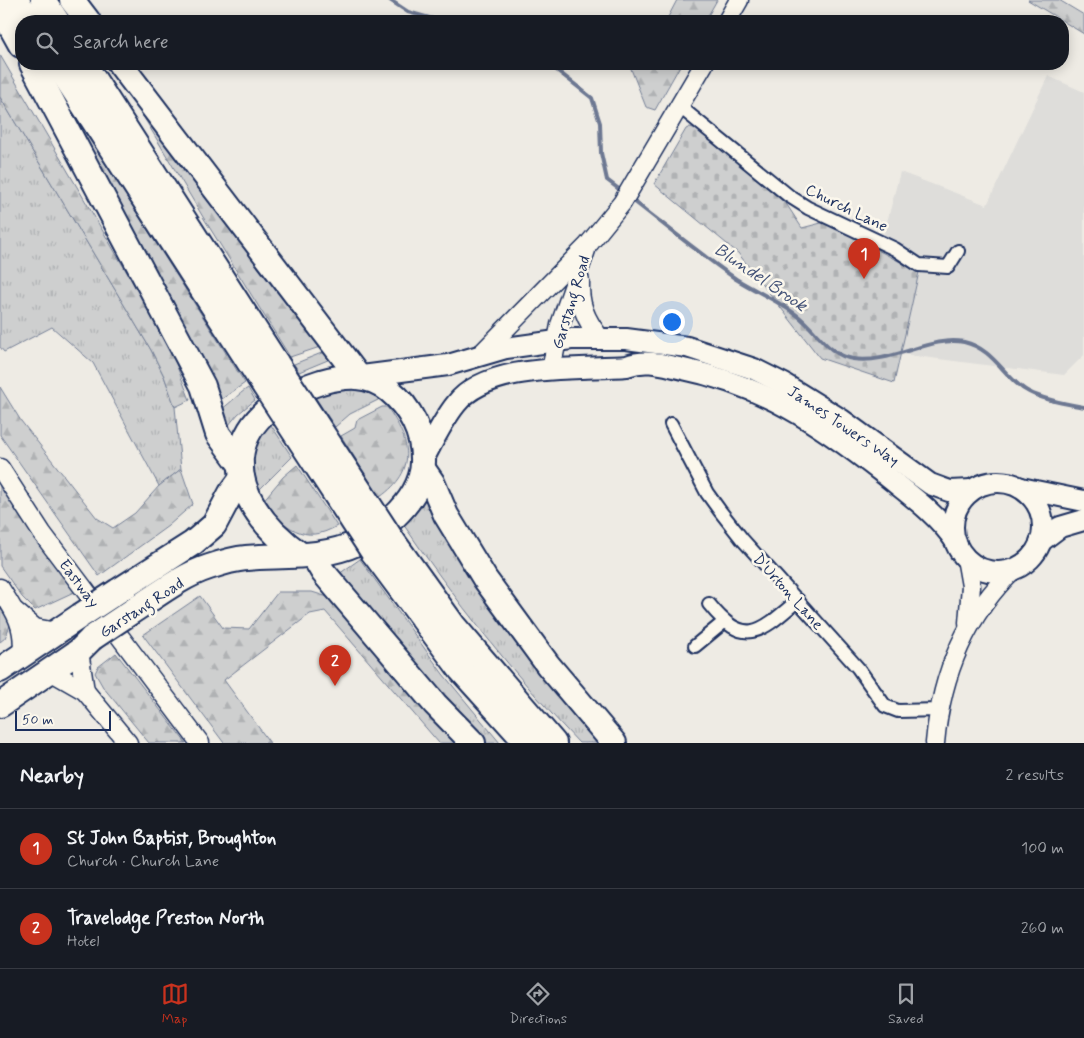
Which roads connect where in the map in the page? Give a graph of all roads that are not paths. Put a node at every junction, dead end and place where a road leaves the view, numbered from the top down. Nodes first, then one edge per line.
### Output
1 (16, 0) edge
2 (43, 0) edge
3 (72, 0) edge
4 (739, 0) edge
5 (0, 7) edge
6 (26, 15) edge
7 (53, 15) edge
8 (83, 15) edge
9 (730, 15) edge
10 (15, 33) edge
11 (35, 70) edge
12 (61, 70) edge
13 (88, 70) edge
14 (125, 70) edge
15 (700, 70) edge
16 (679, 106) junction
17 (585, 252) junction
18 (958, 252) dead end
19 (600, 338) junction
20 (558, 340) junction
21 (479, 356) junction
22 (267, 370) junction
23 (551, 370) junction
24 (360, 376) junction
25 (671, 424) dead end
26 (423, 464) junction
27 (0, 468) edge
28 (242, 471) junction
29 (1019, 488) junction
30 (972, 490) junction
31 (1084, 502) edge
32 (1084, 520) edge
33 (1040, 542) junction
34 (382, 546) junction
35 (961, 550) junction
36 (307, 555) junction
37 (1015, 568) junction
38 (0, 588) edge
39 (798, 600) junction
40 (709, 604) dead end
41 (15, 610) junction
42 (724, 622) junction
43 (968, 626) junction
44 (56, 632) junction
45 (86, 644) junction
46 (695, 646) dead end
47 (22, 656) junction
48 (0, 670) edge
49 (461, 670) junction
50 (50, 671) junction
51 (85, 691) junction
52 (0, 705) edge
53 (939, 710) junction
54 (128, 743) edge
55 (200, 743) edge
56 (473, 743) edge
57 (511, 743) edge
58 (527, 743) edge
59 (554, 743) edge
60 (614, 743) edge
61 (935, 743) edge

1 - 6 highway
2 - 7 highway
3 - 8 highway
4 - 9 street
5 - 10 highway
11 - 28 highway
12 - 22 highway
13 - 22 highway
14 - 24 highway
15 - 16 street, Garstang Road
16 - 17 street, Garstang Road
16 - 18 street, Church Lane
17 - 19 street
17 - 20 street, Garstang Road
17 - 21 street, Garstang Road
19 - 20 main road, James Towers Way
19 - 30 main road, James Towers Way
20 - 21 main road, James Towers Way
20 - 23 street, Garstang Road
21 - 24 main road
22 - 34 highway, bridge
23 - 26 main road, Garstang Road
23 - 35 main road, James Towers Way
24 - 26 highway
24 - 28 highway
25 - 39 street, D'Urton Lane
26 - 36 highway
26 - 60 highway
27 - 55 street, Eastway
28 - 36 highway
28 - 44 highway, Garstang Road, bridge
29 - 30 main road
29 - 31 main road
29 - 33 main road
30 - 35 main road
32 - 33 main road
33 - 37 main road
34 - 49 highway
34 - 59 highway
35 - 37 main road
35 - 43 street
36 - 45 highway, Garstang Road, bridge
36 - 56 highway
37 - 43 street
38 - 41 street
39 - 42 street
39 - 53 street, D'Urton Lane
40 - 42 street
41 - 44 street
41 - 47 street
42 - 46 street
43 - 53 street
44 - 47 highway, Garstang Road
45 - 50 highway, Garstang Road
45 - 51 street
47 - 48 highway, Garstang Road
49 - 57 highway
49 - 58 highway
50 - 51 street
50 - 52 highway, Garstang Road
51 - 54 street
53 - 61 street

